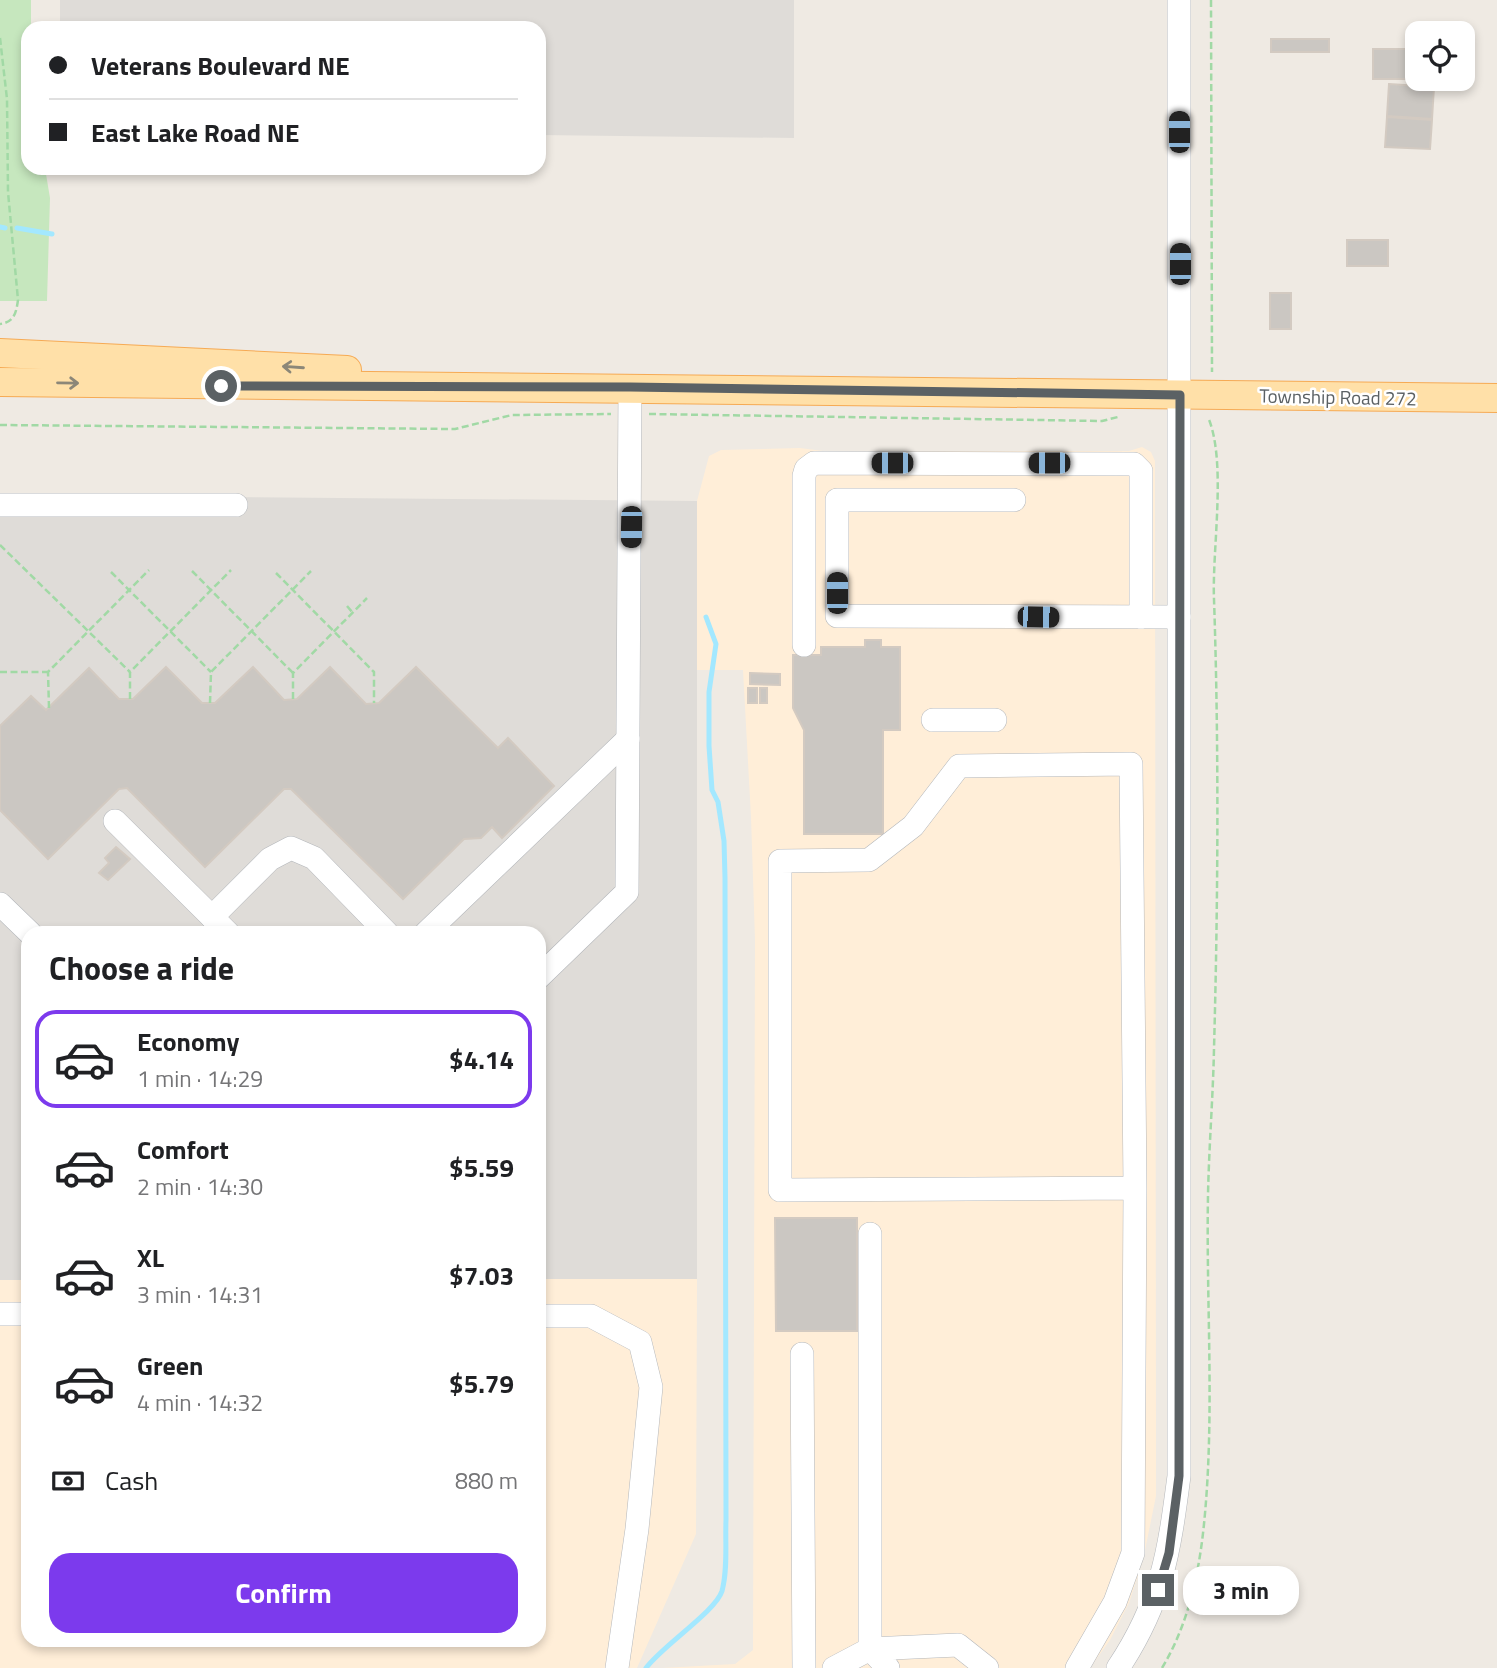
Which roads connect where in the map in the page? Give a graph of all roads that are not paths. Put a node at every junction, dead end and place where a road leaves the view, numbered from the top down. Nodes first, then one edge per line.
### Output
1 (1179, 0) edge
2 (0, 353) edge
3 (0, 382) edge
4 (1180, 395) junction
5 (1497, 398) edge
6 (630, 400) junction
7 (1014, 500) dead end
8 (0, 505) edge
9 (236, 505) dead end
10 (1141, 617) junction
11 (1179, 617) junction
12 (804, 645) dead end
13 (933, 720) dead end
14 (995, 720) dead end
15 (628, 739) junction
16 (115, 821) dead end
17 (0, 904) edge
18 (220, 925) edge
19 (23, 926) edge
20 (380, 926) edge
21 (433, 926) edge
22 (546, 971) edge
23 (1135, 1188) junction
24 (870, 1234) dead end
25 (0, 1314) edge
26 (21, 1314) edge
27 (546, 1316) edge
28 (802, 1354) dead end
29 (870, 1649) junction
30 (617, 1668) edge
31 (804, 1668) edge
32 (834, 1668) edge
33 (888, 1668) edge
34 (987, 1668) edge
35 (1077, 1668) edge
36 (1118, 1668) edge

1 - 4 street
6 -> 2 main road
3 -> 6 main road
4 - 5 main road, Township Road 272
4 - 6 main road, Township Road 272
4 - 11 street
6 - 15 street
7 - 10 street
8 - 9 street
10 - 11 street
10 - 12 street
11 - 36 street
13 - 14 street
15 - 21 street
15 - 22 street
16 - 18 street
17 - 19 street
18 - 20 street
23 - 23 street
23 - 35 street
24 - 29 street
25 - 26 street
27 - 30 street
28 - 31 street
29 - 32 street
29 - 33 street
29 - 34 street

